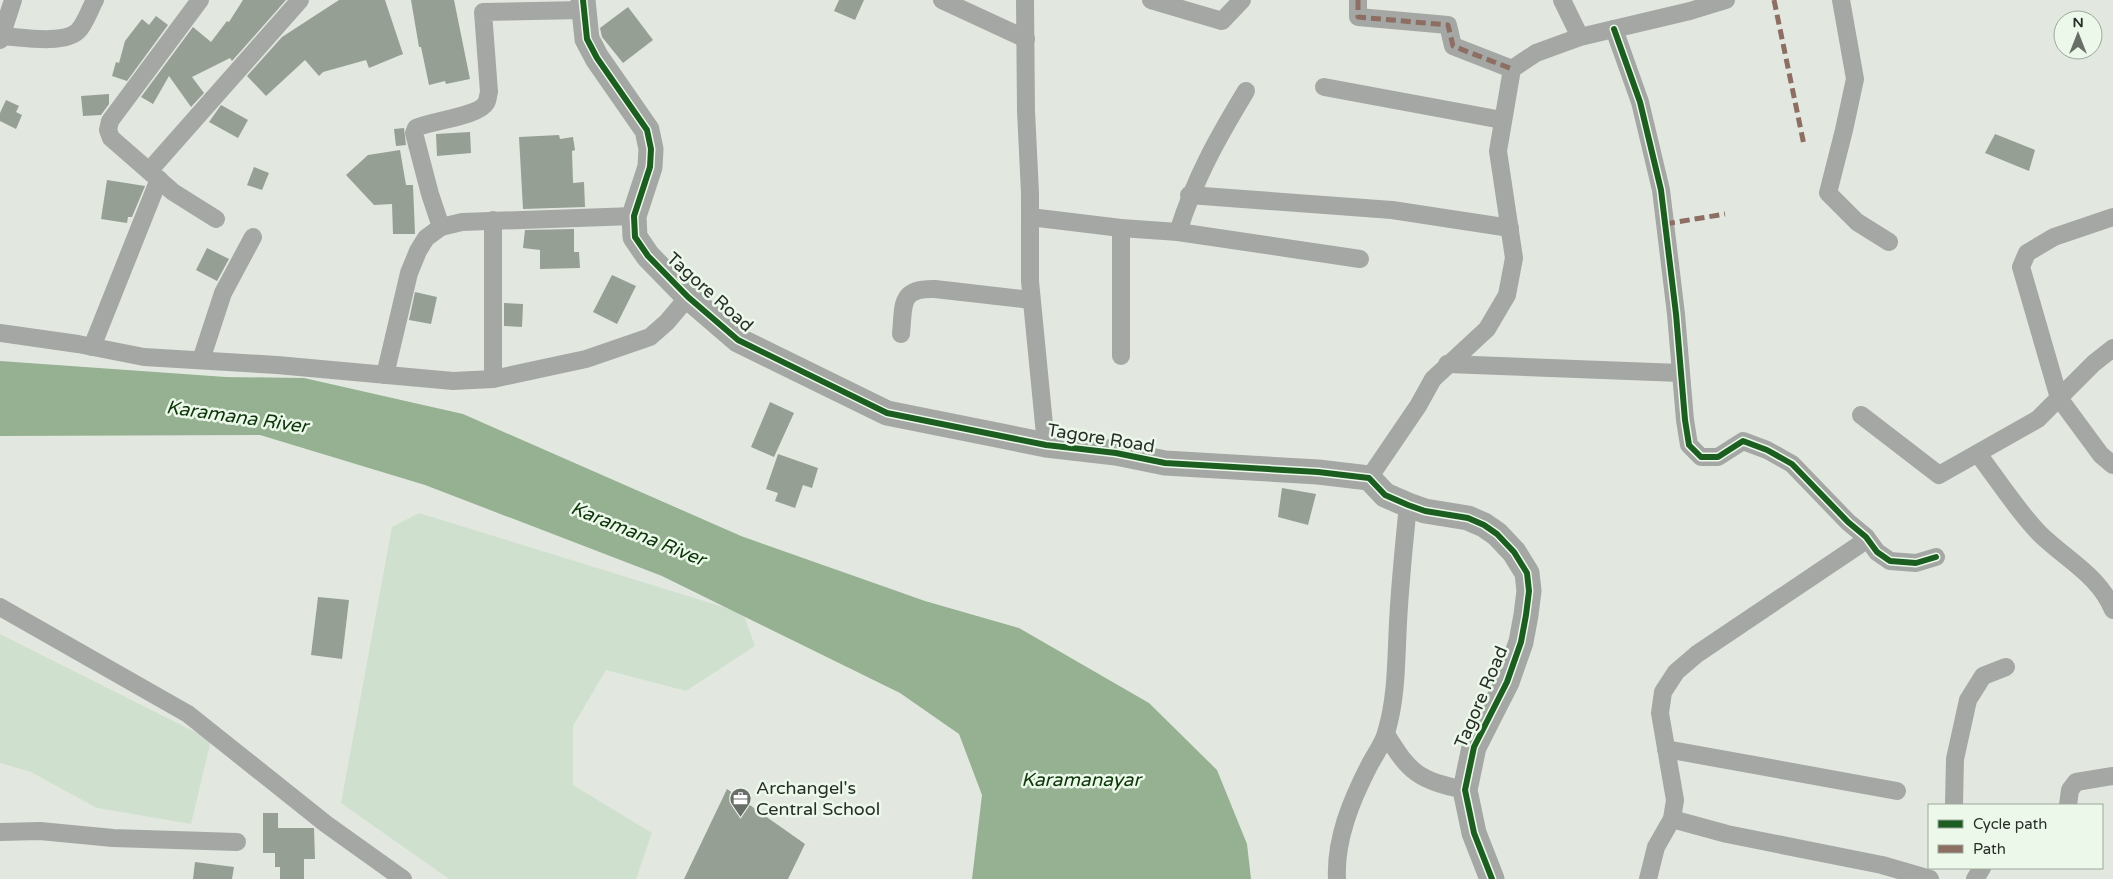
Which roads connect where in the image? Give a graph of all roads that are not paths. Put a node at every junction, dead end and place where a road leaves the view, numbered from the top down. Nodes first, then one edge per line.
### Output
1 (14, 0) edge
2 (94, 0) edge
3 (200, 0) edge
4 (300, 0) edge
5 (942, 0) edge
6 (1025, 0) edge
7 (1151, 0) edge
8 (1242, 0) edge
9 (1358, 0) edge
10 (1562, 0) edge
11 (1726, 0) edge
12 (1841, 0) edge
13 (584, 5) edge
14 (1688, 6) edge
15 (1614, 29) junction
16 (1580, 37) junction
17 (1, 38) edge
18 (1026, 39) junction
19 (1512, 69) junction
20 (1324, 87) dead end
21 (1246, 91) dead end
22 (1502, 120) junction
23 (154, 175) junction
24 (1189, 195) junction
25 (634, 216) junction
26 (1030, 217) junction
27 (2113, 218) edge
28 (216, 219) dead end
29 (493, 220) junction
30 (441, 227) junction
31 (1121, 228) junction
32 (1510, 228) junction
33 (1178, 232) junction
34 (253, 237) dead end
35 (1889, 242) dead end
36 (1360, 259) dead end
37 (688, 297) junction
38 (1032, 300) junction
39 (0, 333) edge
40 (901, 334) dead end
41 (92, 347) junction
42 (2113, 348) edge
43 (1121, 356) dead end
44 (201, 360) junction
45 (1447, 364) junction
46 (1680, 372) junction
47 (385, 375) junction
48 (493, 380) junction
49 (2059, 398) junction
50 (1862, 415) dead end
51 (1046, 445) junction
52 (1978, 454) junction
53 (2113, 465) edge
54 (1368, 478) junction
55 (1408, 505) junction
56 (1866, 538) junction
57 (1936, 557) dead end
58 (0, 607) edge
59 (2113, 610) edge
60 (2006, 667) dead end
61 (1386, 734) junction
62 (1666, 749) junction
63 (2113, 776) edge
64 (1465, 790) junction
65 (1896, 791) dead end
66 (1954, 804) edge
67 (2068, 804) edge
68 (1672, 819) junction
69 (0, 832) edge
70 (237, 842) dead end
71 (402, 879) edge
72 (1337, 879) edge
73 (1492, 879) edge
74 (1648, 879) edge
75 (1930, 879) edge

1 - 17 street
2 - 17 street
3 - 23 street
4 - 23 street
5 - 18 street
6 - 18 street
7 - 8 street
9 - 19 street
10 - 16 street
11 - 14 street
12 - 35 street
13 - 25 street, Tagore Road
13 - 30 street
14 - 15 street
15 - 16 street
15 - 46 street
16 - 19 street
18 - 26 street
19 - 22 street
20 - 22 street
21 - 24 street
22 - 32 street
23 - 28 street
23 - 41 street
24 - 32 street
24 - 33 street
25 - 29 street
25 - 37 street, Tagore Road
26 - 31 street
26 - 38 street
27 - 49 street
29 - 30 street
29 - 48 street
30 - 47 street
31 - 33 street
31 - 43 street
32 - 45 street
33 - 36 street
34 - 44 street
37 - 48 street
37 - 51 street, Tagore Road
38 - 40 street
38 - 51 street
39 - 41 street
41 - 44 street
42 - 49 street
44 - 47 street
45 - 46 street
45 - 54 street
46 - 56 street
47 - 48 street
49 - 52 street
49 - 53 street
50 - 52 street
51 - 54 street, Tagore Road
52 - 59 street
54 - 55 street, Tagore Road
55 - 61 street
55 - 64 street, Tagore Road
56 - 57 street
56 - 62 street
58 - 71 street
60 - 66 street
61 - 64 street
61 - 72 street
62 - 65 street
62 - 68 street
63 - 67 street
64 - 73 street, Tagore Road
68 - 74 street
68 - 75 street
69 - 70 street

